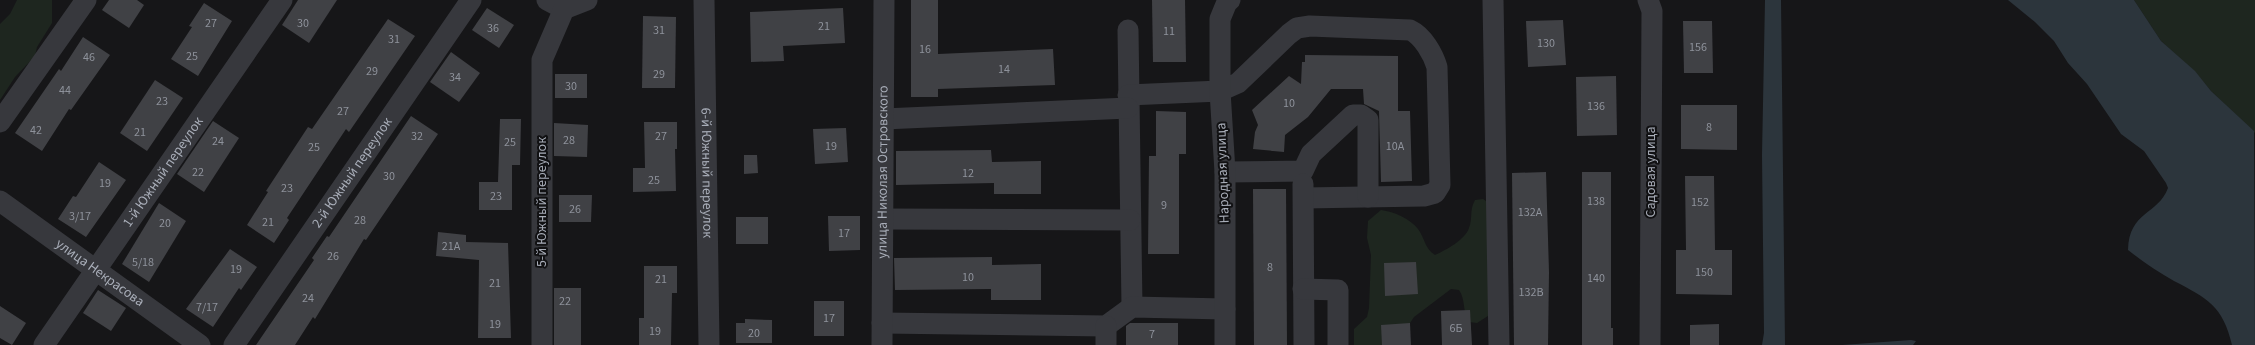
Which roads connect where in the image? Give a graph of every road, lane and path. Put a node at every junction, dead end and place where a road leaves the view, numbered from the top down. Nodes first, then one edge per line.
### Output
1 (86, 0) edge
2 (282, 0) edge
3 (471, 0) edge
4 (587, 0) edge
5 (704, 0) edge
6 (884, 0) edge
7 (1493, 0) edge
8 (1648, 0) edge
9 (1229, 1) edge
10 (556, 4) edge
11 (1128, 30) dead end
12 (1220, 91) junction
13 (1128, 102) junction
14 (884, 119) junction
15 (0, 122) edge
16 (1303, 171) junction
17 (1225, 172) junction
18 (1368, 197) junction
19 (1304, 198) junction
20 (0, 201) edge
21 (883, 219) junction
22 (1130, 220) junction
23 (96, 270) junction
24 (1302, 289) junction
25 (1132, 307) junction
26 (1225, 309) junction
27 (882, 323) junction
28 (1106, 336) edge
29 (44, 345) edge
30 (200, 345) edge
31 (234, 345) edge
32 (542, 345) edge
33 (709, 345) edge
34 (882, 345) edge
35 (1225, 345) edge
36 (1304, 345) edge
37 (1338, 345) edge
38 (1499, 345) edge
39 (1650, 345) edge

1 - 15 street
2 - 23 street, 1-й Южный переулок
3 - 31 street, 2-й Южный переулок
4 - 10 street
5 - 33 street, 6-й Южный переулок
6 - 14 street, улица Николая Островского
7 - 38 street
8 - 39 street, Садовая улица
9 - 12 street, Народная улица
10 - 32 street, 5-й Южный переулок
11 - 13 street
12 - 13 street
12 - 17 street, Народная улица
12 - 18 street
13 - 14 street
13 - 22 street
14 - 21 street, улица Николая Островского
16 - 17 street
16 - 18 street
16 - 19 street
17 - 26 street, Народная улица
18 - 19 street
19 - 24 street
20 - 23 street, улица Некрасова
21 - 22 street
21 - 27 street, улица Николая Островского
22 - 25 street
23 - 29 street, 1-й Южный переулок
23 - 30 street, улица Некрасова
24 - 36 street
24 - 37 street
25 - 26 street
25 - 28 street
26 - 35 street, Народная улица
27 - 28 street
27 - 34 street, улица Николая Островского

